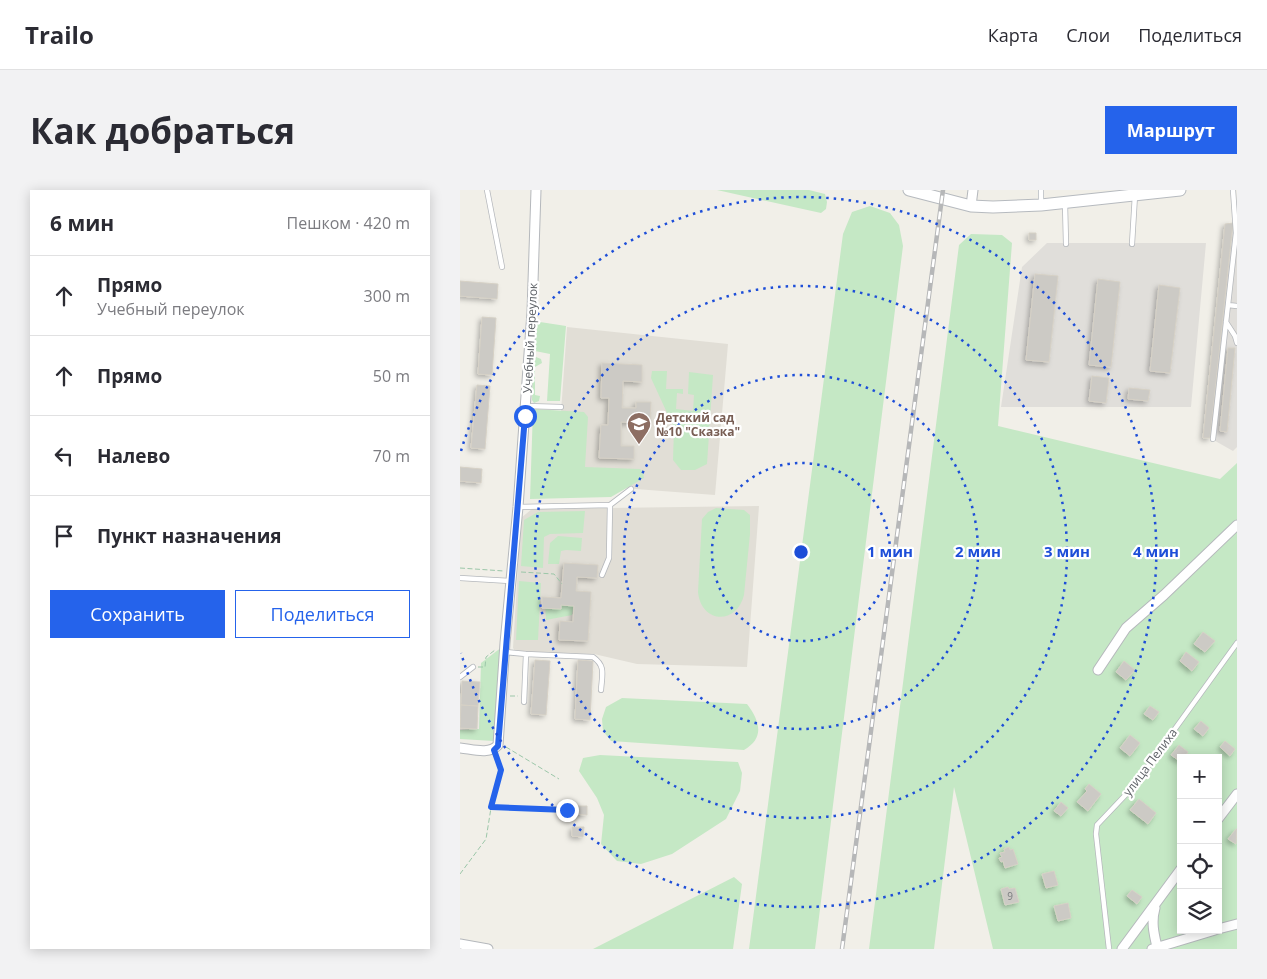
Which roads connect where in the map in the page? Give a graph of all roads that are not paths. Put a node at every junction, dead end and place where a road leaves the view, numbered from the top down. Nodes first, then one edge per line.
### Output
1 (487, 190) edge
2 (536, 190) edge
3 (909, 190) edge
4 (973, 190) edge
5 (1041, 190) edge
6 (1180, 190) edge
7 (1233, 190) edge
8 (1135, 195) junction
9 (1065, 202) junction
10 (1041, 205) junction
11 (971, 206) junction
12 (1066, 244) dead end
13 (1132, 244) dead end
14 (502, 267) dead end
15 (1228, 305) junction
16 (1237, 306) edge
17 (1226, 322) junction
18 (1237, 343) edge
19 (526, 406) junction
20 (562, 407) dead end
21 (1213, 439) dead end
22 (631, 489) dead end
23 (610, 504) junction
24 (518, 507) junction
25 (1237, 525) edge
26 (602, 575) dead end
27 (460, 578) edge
28 (510, 581) junction
29 (1237, 643) edge
30 (502, 650) junction
31 (526, 654) junction
32 (473, 667) road end
33 (1098, 670) dead end
34 (460, 677) edge
35 (601, 690) dead end
36 (524, 702) dead end
37 (460, 748) edge
38 (1237, 794) edge
39 (1222, 814) edge
40 (1177, 874) edge
41 (1156, 903) junction
42 (1237, 924) edge
43 (1222, 928) edge
44 (1203, 934) edge
45 (460, 944) edge
46 (1154, 948) edge
47 (488, 949) edge
48 (1109, 949) edge
49 (1122, 949) edge

1 - 14 lane
2 - 19 street, Учебный переулок
3 - 11 street
4 - 11 street
5 - 10 lane
6 - 8 street
7 - 15 lane
8 - 9 street
8 - 13 lane
9 - 10 street
9 - 12 lane
10 - 11 street
15 - 16 lane
15 - 17 lane
17 - 18 lane
17 - 21 lane
19 - 20 lane
19 - 24 street, Учебный переулок
22 - 23 lane
23 - 24 lane
23 - 26 lane
24 - 28 street, Учебный переулок
25 - 33 street
27 - 28 lane
28 - 30 street, Учебный переулок
29 - 48 lane, улица Пелиха
30 - 31 lane
30 - 37 street, Учебный переулок
31 - 35 lane
31 - 36 lane
32 - 34 lane
38 - 39 street
40 - 41 street
41 - 46 street
41 - 49 street
42 - 43 street
44 - 46 street
45 - 47 street

